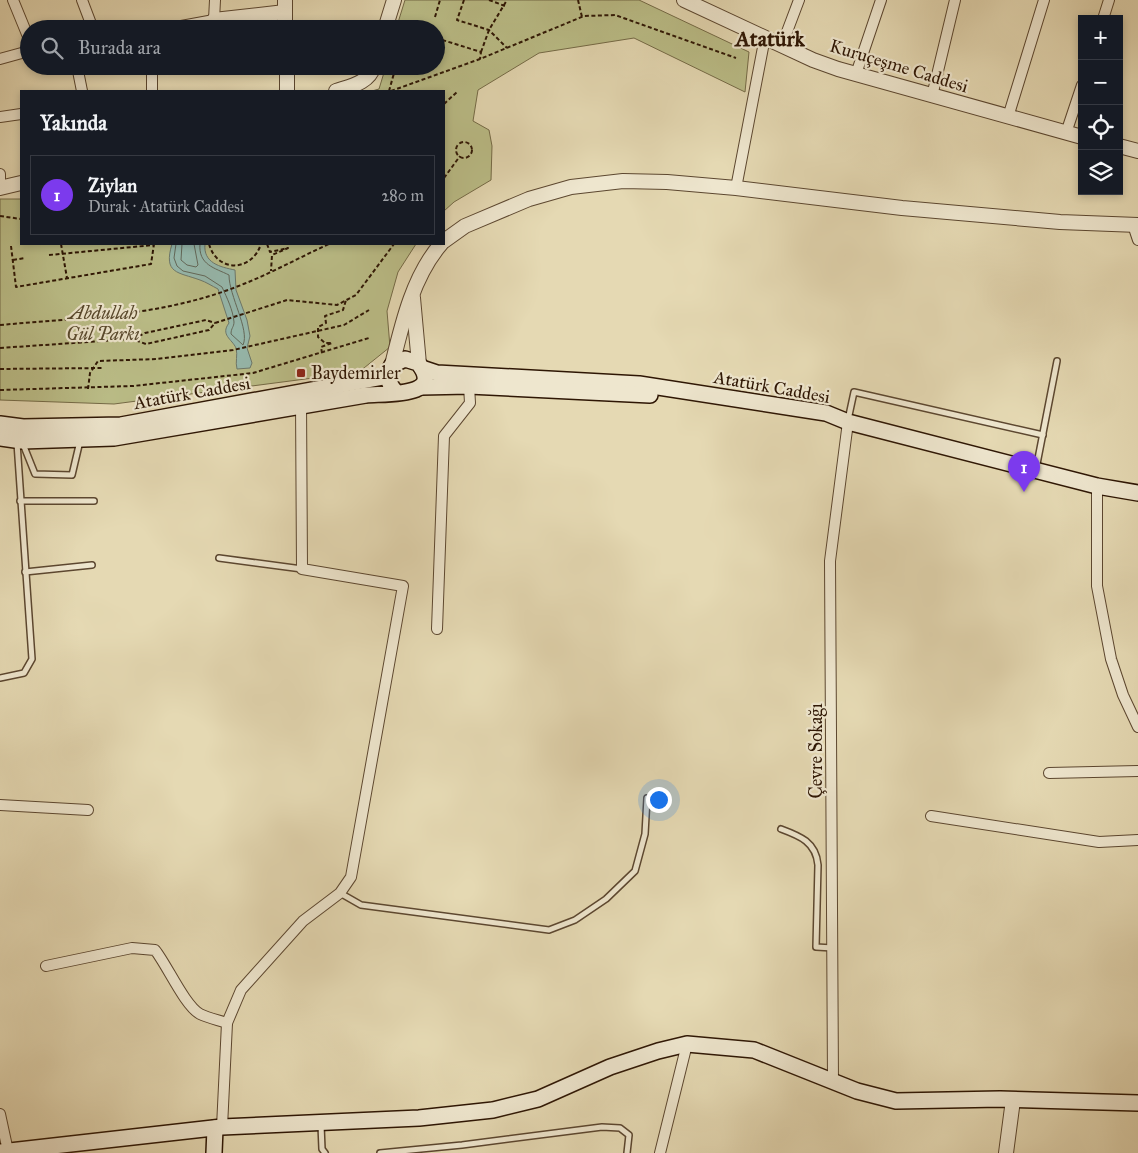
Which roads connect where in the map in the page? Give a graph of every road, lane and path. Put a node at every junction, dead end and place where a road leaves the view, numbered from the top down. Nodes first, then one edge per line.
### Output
1 (13, 0) edge
2 (82, 0) edge
3 (215, 0) edge
4 (394, 0) edge
5 (440, 0) edge
6 (464, 0) edge
7 (489, 0) edge
8 (507, 0) edge
9 (578, 0) edge
10 (684, 0) edge
11 (799, 0) edge
12 (881, 0) edge
13 (956, 0) edge
14 (1044, 0) edge
15 (1109, 0) edge
16 (704, 4) edge
17 (285, 6) edge
18 (505, 6) junction
19 (1104, 15) edge
20 (435, 16) dead end
21 (582, 17) junction
22 (21, 20) edge
23 (90, 20) edge
24 (214, 20) joint
25 (285, 20) edge
26 (388, 20) edge
27 (489, 30) junction
28 (765, 38) junction
29 (445, 41) edge
30 (782, 45) junction
31 (507, 48) junction
32 (482, 52) junction
33 (20, 53) edge
34 (736, 58) dead end
35 (0, 59) edge
36 (480, 59) junction
37 (445, 71) edge
38 (856, 74) junction
39 (79, 75) edge
40 (152, 75) edge
41 (286, 75) edge
42 (371, 75) edge
43 (394, 75) edge
44 (435, 75) edge
45 (82, 90) edge
46 (152, 90) edge
47 (287, 90) edge
48 (339, 90) edge
49 (390, 90) edge
50 (393, 90) edge
51 (458, 91) dead end
52 (932, 96) junction
53 (1078, 97) edge
54 (445, 103) edge
55 (20, 114) edge
56 (0, 117) edge
57 (1008, 117) junction
58 (1066, 133) junction
59 (1078, 136) edge
60 (1123, 147) edge
61 (1138, 151) edge
62 (460, 156) junction
63 (0, 174) edge
64 (445, 177) edge
65 (20, 183) edge
66 (0, 188) edge
67 (736, 188) junction
68 (0, 216) edge
69 (20, 219) edge
70 (1135, 224) edge
71 (1138, 240) edge
72 (445, 241) edge
73 (61, 245) edge
74 (154, 245) edge
75 (209, 245) edge
76 (260, 245) edge
77 (267, 245) edge
78 (327, 245) edge
79 (393, 245) edge
80 (441, 245) edge
81 (11, 246) dead end
82 (63, 254) junction
83 (49, 255) dead end
84 (25, 258) dead end
85 (13, 260) junction
86 (271, 271) junction
87 (67, 278) junction
88 (413, 296) junction
89 (346, 300) junction
90 (369, 310) dead end
91 (215, 323) junction
92 (0, 325) edge
93 (317, 331) junction
94 (369, 338) dead end
95 (132, 340) junction
96 (0, 348) edge
97 (322, 353) junction
98 (1057, 361) dead end
99 (421, 366) junction
100 (102, 368) dead end
101 (0, 369) edge
102 (93, 369) junction
103 (390, 370) junction
104 (470, 386) junction
105 (421, 387) junction
106 (88, 389) junction
107 (0, 390) edge
108 (396, 392) junction
109 (301, 401) junction
110 (848, 422) junction
111 (0, 424) edge
112 (1043, 435) junction
113 (0, 438) edge
114 (20, 440) junction
115 (80, 441) junction
116 (1036, 470) junction
117 (1097, 486) junction
118 (1138, 493) edge
119 (20, 501) junction
120 (94, 501) dead end
121 (219, 558) dead end
122 (92, 565) dead end
123 (302, 569) junction
124 (25, 572) junction
125 (437, 629) dead end
126 (0, 678) edge
127 (1138, 727) edge
128 (1138, 771) edge
129 (1049, 774) dead end
130 (647, 798) dead end
131 (0, 805) edge
132 (88, 810) dead end
133 (931, 816) dead end
134 (781, 829) dead end
135 (1138, 840) edge
136 (340, 893) junction
137 (833, 948) junction
138 (46, 966) dead end
139 (227, 1023) junction
140 (687, 1044) junction
141 (833, 1081) junction
142 (1013, 1100) junction
143 (1138, 1103) edge
144 (0, 1114) edge
145 (321, 1124) junction
146 (218, 1127) junction
147 (66, 1148) edge
148 (4, 1152) edge
149 (214, 1153) edge
150 (325, 1153) edge
151 (380, 1153) edge
152 (627, 1153) edge
153 (660, 1153) edge
154 (1006, 1153) edge

1 - 22 street
2 - 23 street
3 - 24 street
4 - 26 street
5 - 20 path
6 - 27 path
7 - 18 path
8 - 18 path
9 - 21 path
10 - 16 street, Kuruçeşme Caddesi
11 - 30 street
12 - 38 street
13 - 52 street
14 - 57 street
15 - 19 street
16 - 28 street, Kuruçeşme Caddesi
17 - 24 street
17 - 25 street
18 - 27 path
21 - 31 path
21 - 34 path
27 - 31 path
27 - 32 path
28 - 30 street, Kuruçeşme Caddesi
28 - 67 street
29 - 32 path
30 - 38 street, Kuruçeşme Caddesi
31 - 36 path
32 - 36 path
33 - 35 street
36 - 37 path
38 - 52 street, Kuruçeşme Caddesi
39 - 45 street
40 - 46 street
41 - 47 street
42 - 48 street
43 - 49 path
44 - 50 path
51 - 54 path
52 - 57 street, Kuruçeşme Caddesi
53 - 58 street
55 - 56 street
57 - 58 street, Kuruçeşme Caddesi
58 - 59 street, Kuruçeşme Caddesi
60 - 61 street
62 - 62 path
62 - 64 path
63 - 66 street
65 - 66 street
67 - 70 street
67 - 72 street
68 - 69 path
70 - 71 street
73 - 82 path
74 - 82 path
74 - 87 path
75 - 76 path
77 - 86 path
78 - 86 path
79 - 89 path
80 - 88 street
81 - 85 path
82 - 83 path
82 - 87 path
84 - 85 path
85 - 87 path
86 - 92 path
88 - 99 street
88 - 103 street
89 - 91 path
89 - 93 path
90 - 93 path
91 - 95 path
91 - 95 path
93 - 97 path
93 - 102 path
94 - 97 path
95 - 96 path
97 - 106 path
98 - 112 lane
99 - 103 main road
99 - 105 main road
99 - 110 main road, Atatürk Caddesi
100 - 102 path
101 - 102 path
102 - 106 path
103 - 108 main road
103 - 109 main road, Atatürk Caddesi
104 - 105 main road
104 - 110 main road
104 - 125 street
105 - 108 main road
106 - 107 path
108 - 109 main road
109 - 111 main road, Atatürk Caddesi
109 - 115 main road
109 - 123 street
110 - 112 lane
110 - 116 main road, Atatürk Caddesi
110 - 137 street, Çevre Sokağı
112 - 116 lane
113 - 114 main road
114 - 115 main road
114 - 115 lane
114 - 119 lane
116 - 117 main road, Atatürk Caddesi
117 - 118 main road, Atatürk Caddesi
117 - 127 street
119 - 120 lane
119 - 124 lane
121 - 123 lane
122 - 124 lane
123 - 136 street
124 - 126 lane
128 - 129 street
130 - 136 lane
131 - 132 street
133 - 135 street
134 - 137 lane
136 - 139 street
137 - 141 street, Çevre Sokağı
138 - 139 street
139 - 146 street
140 - 141 main road
140 - 145 main road
140 - 153 street
141 - 142 main road
142 - 143 main road
142 - 154 street
144 - 148 street
145 - 146 main road
145 - 150 lane
146 - 147 main road
146 - 149 main road
147 - 148 main road
151 - 152 lane

